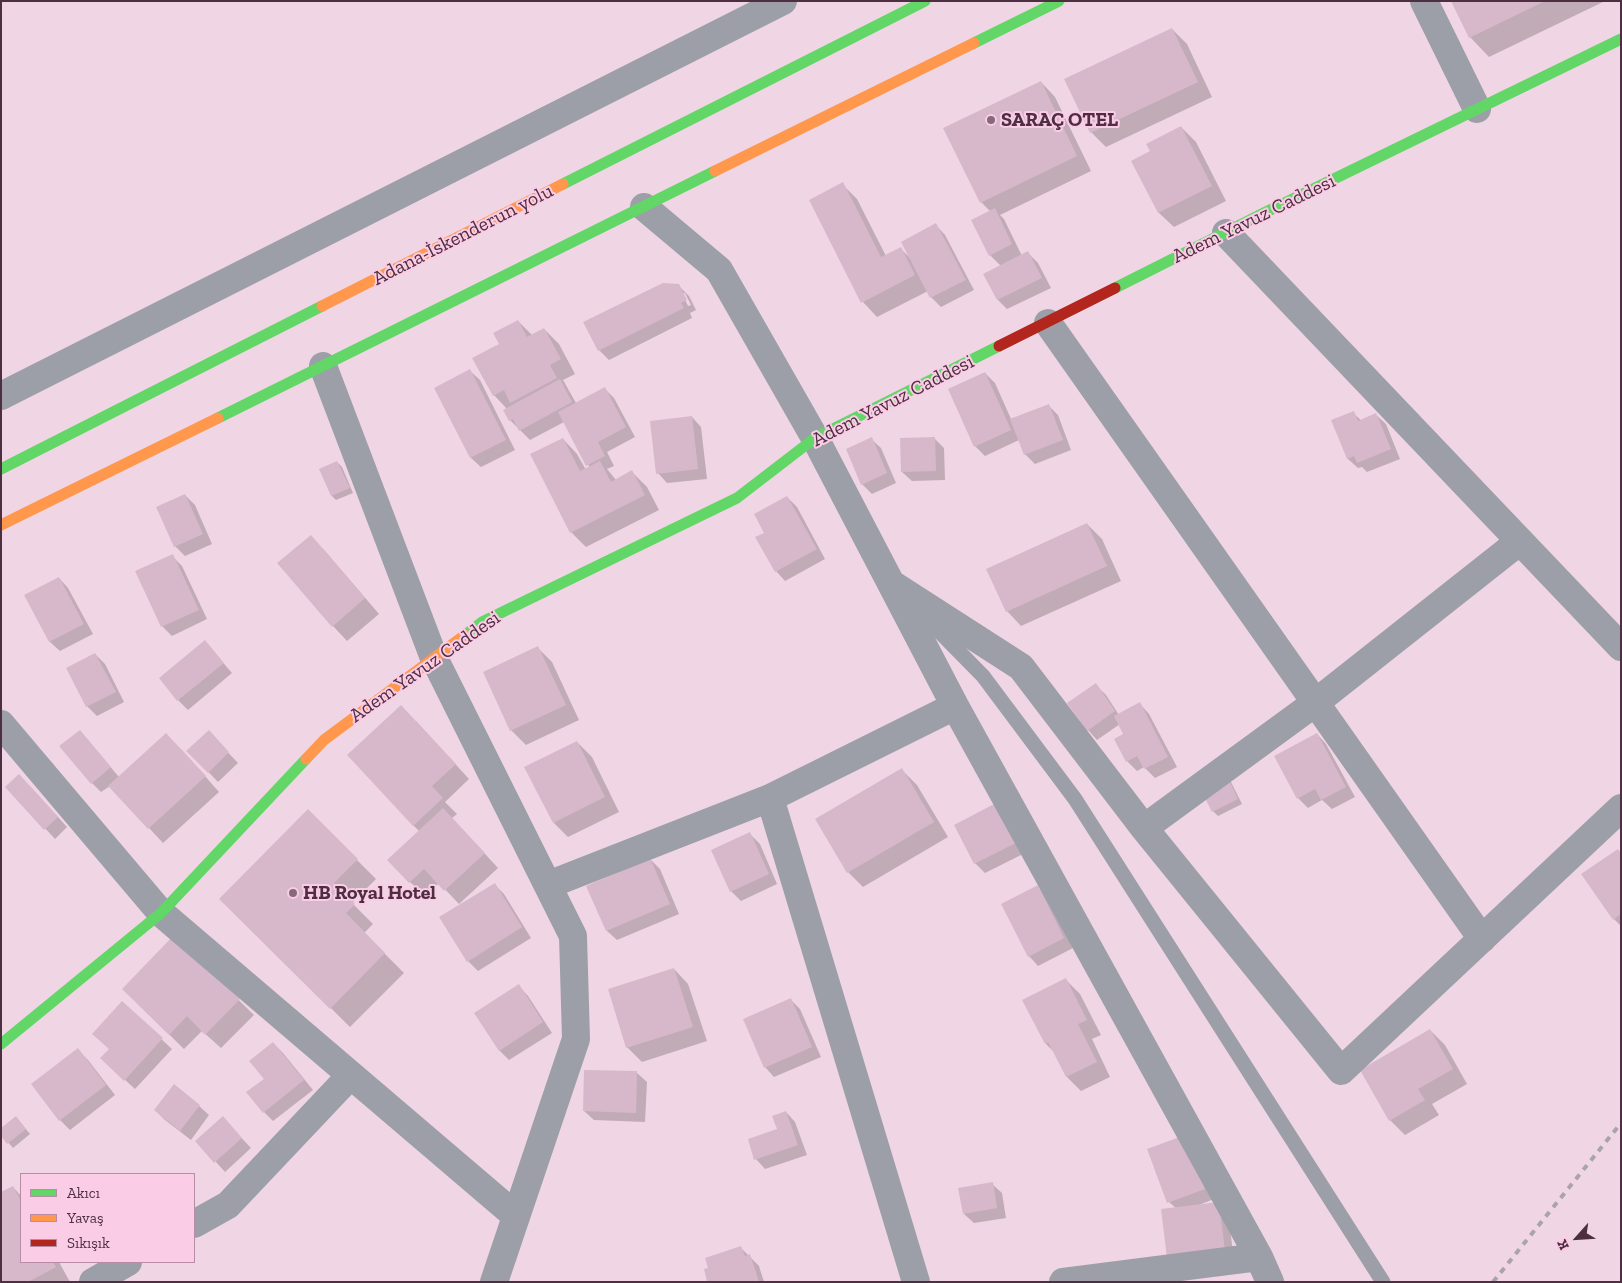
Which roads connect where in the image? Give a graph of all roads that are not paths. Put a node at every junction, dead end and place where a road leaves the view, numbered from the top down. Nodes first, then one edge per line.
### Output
1 (783, 1) edge
2 (925, 1) edge
3 (1059, 1) edge
4 (1424, 1) edge
5 (1621, 39) edge
6 (1477, 109) junction
7 (644, 207) junction
8 (1226, 233) junction
9 (1048, 323) junction
10 (323, 366) junction
11 (1, 396) edge
12 (815, 438) junction
13 (1, 469) edge
14 (1, 525) edge
15 (1520, 541) junction
16 (891, 583) junction
17 (1621, 646) edge
18 (434, 658) junction
19 (1315, 703) junction
20 (955, 706) junction
21 (1, 724) edge
22 (770, 798) junction
23 (1621, 808) edge
24 (1144, 828) junction
25 (548, 886) junction
26 (161, 913) junction
27 (1482, 939) junction
28 (1, 1044) edge
29 (351, 1075) junction
30 (516, 1216) junction
31 (195, 1223) edge
32 (1259, 1257) junction
33 (126, 1263) edge
34 (92, 1282) edge
35 (494, 1282) edge
36 (916, 1282) edge
37 (1063, 1282) edge
38 (1270, 1282) edge
39 (1383, 1282) edge

1 - 11 street
2 - 13 main road, Adana-İskenderun yolu
3 - 7 main road
4 - 6 street
5 - 6 main road, Adem Yavuz Caddesi
6 - 8 main road, Adem Yavuz Caddesi
7 - 10 main road
7 - 12 street
8 - 9 main road, Adem Yavuz Caddesi
8 - 15 street
9 - 12 main road, Adem Yavuz Caddesi
9 - 19 street
10 - 14 main road
10 - 18 street
12 - 16 street
12 - 18 main road, Adem Yavuz Caddesi
15 - 17 street
15 - 19 street
16 - 20 street
16 - 24 street
16 - 39 lane
18 - 25 street
18 - 26 main road, Adem Yavuz Caddesi
19 - 24 street
19 - 27 street
20 - 22 street
20 - 32 street
21 - 26 street
22 - 25 street
22 - 36 street
23 - 27 street
24 - 27 street
25 - 30 street
26 - 28 main road, Adem Yavuz Caddesi
26 - 29 street
29 - 30 street
29 - 31 street
30 - 35 street
32 - 37 street
32 - 38 street
33 - 34 street

